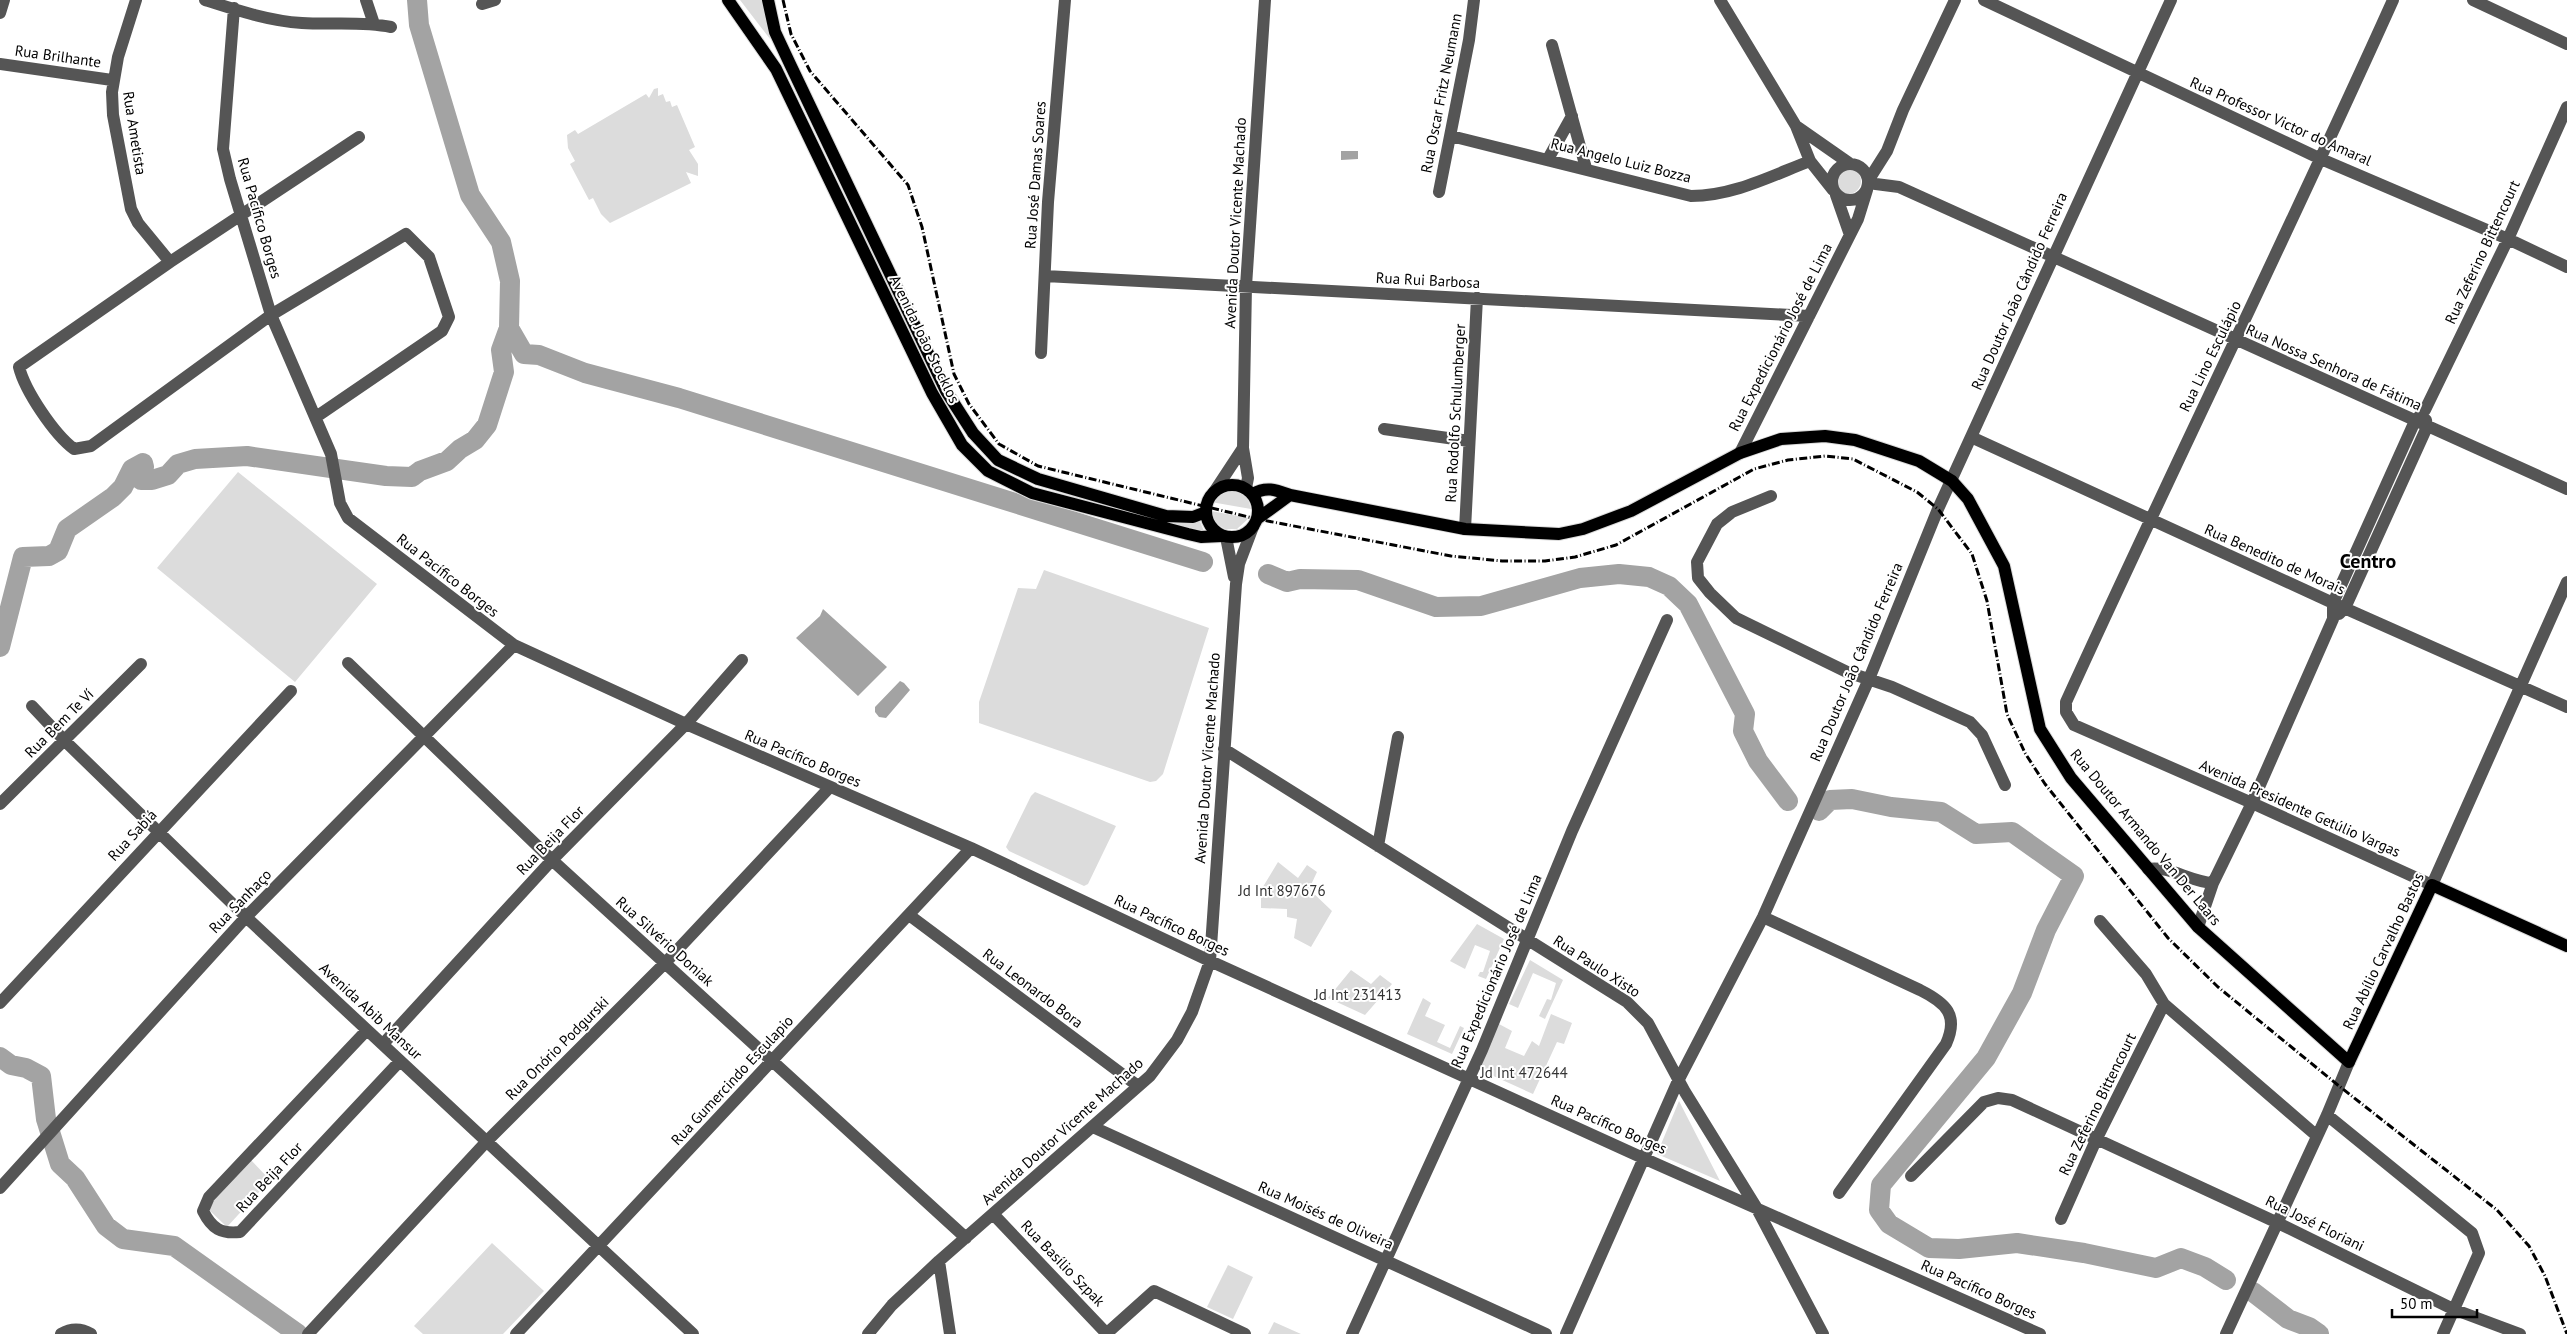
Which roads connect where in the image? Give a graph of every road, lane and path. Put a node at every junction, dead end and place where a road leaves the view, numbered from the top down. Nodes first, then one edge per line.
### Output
1 (4, 0) edge
2 (136, 0) edge
3 (205, 0) edge
4 (366, 0) edge
5 (495, 0) edge
6 (728, 0) edge
7 (768, 0) edge
8 (1066, 0) edge
9 (1265, 0) edge
10 (1474, 0) edge
11 (1720, 0) edge
12 (1955, 0) edge
13 (1984, 0) edge
14 (2171, 0) edge
15 (2393, 0) edge
16 (2473, 0) edge
17 (482, 4) dead end
18 (234, 8) junction
19 (0, 13) edge
20 (374, 24) junction
21 (391, 27) dead end
22 (2567, 44) edge
23 (1552, 45) dead end
24 (0, 64) edge
25 (2136, 73) junction
26 (112, 80) junction
27 (2567, 107) edge
28 (1572, 116) junction
29 (1796, 126) junction
30 (1451, 136) junction
31 (359, 137) dead end
32 (1887, 151) junction
33 (1548, 159) junction
34 (2321, 159) junction
35 (1810, 161) junction
36 (1855, 165) junction
37 (1586, 168) junction
38 (1868, 184) junction
39 (1439, 192) dead end
40 (1835, 192) junction
41 (241, 215) junction
42 (1850, 235) junction
43 (2508, 239) junction
44 (2052, 257) junction
45 (170, 262) junction
46 (2567, 267) edge
47 (1045, 276) junction
48 (1246, 286) junction
49 (1477, 298) junction
50 (271, 315) junction
51 (1809, 316) junction
52 (2235, 340) junction
53 (1041, 353) dead end
54 (316, 417) junction
55 (2421, 424) junction
56 (1384, 429) dead end
57 (1971, 437) junction
58 (1469, 441) junction
59 (1243, 448) junction
60 (1740, 453) junction
61 (1952, 480) junction
62 (2567, 490) edge
63 (1250, 491) junction
64 (1214, 492) junction
65 (1290, 495) junction
66 (1771, 496) dead end
67 (1206, 512) junction
68 (2149, 520) junction
69 (1255, 523) junction
70 (1465, 529) junction
71 (1224, 536) junction
72 (2567, 582) edge
73 (1236, 584) junction
74 (2339, 606) junction
75 (1667, 620) dead end
76 (514, 645) junction
77 (742, 660) dead end
78 (348, 663) dead end
79 (141, 664) dead end
80 (1869, 679) junction
81 (2520, 686) junction
82 (291, 690) dead end
83 (32, 706) dead end
84 (2567, 708) edge
85 (686, 724) junction
86 (2074, 726) joint
87 (425, 737) junction
88 (1398, 737) dead end
89 (64, 741) junction
90 (1224, 749) junction
91 (2005, 784) dead end
92 (830, 787) junction
93 (2252, 803) junction
94 (0, 804) edge
95 (157, 832) junction
96 (1378, 846) junction
97 (971, 848) junction
98 (552, 860) junction
99 (2148, 869) junction
100 (2213, 883) junction
101 (2432, 885) junction
102 (908, 915) junction
103 (246, 917) junction
104 (1763, 917) junction
105 (2100, 921) dead end
106 (2198, 927) junction
107 (1528, 941) junction
108 (2567, 946) edge
109 (1210, 961) junction
110 (666, 962) junction
111 (0, 1003) edge
112 (2164, 1004) junction
113 (367, 1030) junction
114 (383, 1044) junction
115 (400, 1061) junction
116 (772, 1061) junction
117 (2349, 1062) junction
118 (1469, 1078) junction
119 (1678, 1081) junction
120 (1138, 1086) junction
121 (2327, 1115) junction
122 (1093, 1127) junction
123 (2317, 1136) junction
124 (2096, 1140) junction
125 (487, 1141) junction
126 (1643, 1158) junction
127 (1911, 1176) dead end
128 (0, 1188) edge
129 (1839, 1193) dead end
130 (1756, 1206) junction
131 (994, 1215) junction
132 (2061, 1219) dead end
133 (2278, 1222) junction
134 (966, 1238) junction
135 (599, 1246) junction
136 (939, 1261) junction
137 (1386, 1261) junction
138 (2453, 1309) junction
139 (311, 1331) edge
140 (61, 1334) edge
141 (91, 1334) edge
142 (516, 1334) edge
143 (693, 1334) edge
144 (868, 1334) edge
145 (950, 1334) edge
146 (1106, 1334) edge
147 (1245, 1334) edge
148 (1352, 1334) edge
149 (1546, 1334) edge
150 (1566, 1334) edge
151 (1823, 1334) edge
152 (2040, 1334) edge
153 (2226, 1334) edge
154 (2443, 1334) edge
155 (2520, 1334) edge

1 - 19 street
2 - 26 street, Rua Ametista
3 - 18 street
4 - 20 street
5 - 17 street
6 - 71 main road, Avenida João Stocklos
7 - 67 main road, Avenida João Stocklos
8 - 47 street, Rua José Damas Soares
9 - 48 street, Avenida Doutor Vicente Machado
10 - 30 street, Rua Oscar Fritz Neumann
11 - 29 street
12 - 32 street, Rua Expedicionário José de Lima
13 - 25 street, Rua Professor Victor do Amaral
14 - 25 street, Rua Doutor João Cândido Ferreira
15 - 34 street, Rua Lino Esculápio
16 - 22 street
18 - 20 street
18 - 41 street, Rua Pacífico Borges
20 - 21 street
23 - 28 street
24 - 26 street, Rua Brilhante
25 - 34 street, Rua Professor Victor do Amaral
25 - 44 street, Rua Doutor João Cândido Ferreira
26 - 45 street, Rua Ametista
27 - 43 street, Rua Zeferino Bittencourt
28 - 33 street
28 - 37 street
29 - 35 street
29 - 36 street
30 - 33 street, Rua Angelo Luiz Bozza
30 - 39 street, Rua Oscar Fritz Neumann
31 - 41 street
32 - 36 street
32 - 38 street, Rua Expedicionário José de Lima
33 - 37 street, Rua Angelo Luiz Bozza
34 - 43 street, Rua Professor Victor do Amaral
34 - 52 street, Rua Lino Esculápio
35 - 37 street, Rua Angelo Luiz Bozza
35 - 40 street
36 - 38 street
36 - 40 street
38 - 40 street
38 - 42 street, Rua Expedicionário José de Lima
38 - 44 street, Rua Nossa Senhora de Fátima
40 - 42 street, Rua Expedicionário José de Lima
41 - 45 street
41 - 50 street, Rua Pacífico Borges
42 - 51 street, Rua Expedicionário José de Lima
43 - 46 street, Rua Professor Victor do Amaral
43 - 55 street, Rua Zeferino Bittencourt
44 - 52 street, Rua Nossa Senhora de Fátima
44 - 57 street, Rua Doutor João Cândido Ferreira
45 - 50 street
47 - 48 street, Rua Rui Barbosa
47 - 53 street, Rua José Damas Soares
48 - 49 street, Rua Rui Barbosa
48 - 59 street, Avenida Doutor Vicente Machado
49 - 51 street, Rua Rui Barbosa
49 - 58 street, Rua Rodolfo Schulumberger
50 - 54 street, Rua Pacífico Borges
50 - 54 street
51 - 60 street, Rua Expedicionário José de Lima
52 - 55 street, Rua Nossa Senhora de Fátima
52 - 68 street, Rua Lino Esculápio
54 - 76 street, Rua Pacífico Borges
55 - 62 street, Rua Nossa Senhora de Fátima
55 - 74 street
56 - 58 street
57 - 61 street, Rua Doutor João Cândido Ferreira
57 - 68 street, Rua Benedito de Morais
58 - 70 street, Rua Rodolfo Schulumberger
59 - 63 street, Avenida Doutor Vicente Machado
59 - 64 street
60 - 61 main road, Rua Doutor Armando Van Der Laars
60 - 70 main road, Rua Doutor Armando Van Der Laars
61 - 80 street, Rua Doutor João Cândido Ferreira
61 - 99 main road, Rua Doutor Armando Van Der Laars
63 - 64 main road
63 - 65 main road, Rua Doutor Armando Van Der Laars
63 - 69 main road
64 - 67 main road
65 - 69 main road
65 - 70 main road, Rua Doutor Armando Van Der Laars
66 - 80 street
67 - 71 main road
68 - 74 street, Rua Benedito de Morais
68 - 86 street, Rua Lino Esculápio
69 - 71 main road
69 - 73 street, Avenida Doutor Vicente Machado
71 - 73 street, Avenida Doutor Vicente Machado
72 - 81 street, Rua Abílio Carvalho Bastos
73 - 90 street, Avenida Doutor Vicente Machado
74 - 81 street, Rua Benedito de Morais
74 - 93 street
75 - 107 street, Rua Expedicionário José de Lima
76 - 85 street, Rua Pacífico Borges
76 - 87 street, Rua Sanhaço
77 - 85 street, Rua Beija Flor
78 - 87 street, Rua Silvério Doniak
79 - 89 street, Rua Bem Te Ví
80 - 91 street
80 - 104 street, Rua Doutor João Cândido Ferreira
81 - 84 street, Rua Benedito de Morais
81 - 101 street, Rua Abílio Carvalho Bastos
82 - 95 street, Rua Sabiá
83 - 89 street, Avenida Abib Mansur
85 - 92 street, Rua Pacífico Borges
85 - 98 street, Rua Beija Flor
86 - 93 street, Avenida Presidente Getúlio Vargas
87 - 98 street, Rua Silvério Doniak
87 - 103 street, Rua Sanhaço
88 - 96 street
89 - 94 street, Rua Bem Te Ví
89 - 95 street, Avenida Abib Mansur
90 - 96 street, Rua Paulo Xisto
90 - 109 street, Avenida Doutor Vicente Machado
92 - 97 street, Rua Pacífico Borges
92 - 110 street, Rua Onório Podgurski
93 - 100 street
93 - 101 street, Avenida Presidente Getúlio Vargas
95 - 103 street, Avenida Abib Mansur
95 - 111 street, Rua Sabiá
96 - 107 street, Rua Paulo Xisto
97 - 102 street, Rua Gumercindo Esculapio
97 - 109 street, Rua Pacífico Borges
98 - 110 street, Rua Silvério Doniak
98 - 114 street, Rua Beija Flor
99 - 100 street
99 - 106 main road, Rua Doutor Armando Van Der Laars
100 - 106 street
101 - 108 main road, Avenida Presidente Getúlio Vargas
101 - 117 main road, Rua Abílio Carvalho Bastos
102 - 116 street, Rua Gumercindo Esculapio
102 - 120 street, Rua Leonardo Bora
103 - 113 street, Avenida Abib Mansur
103 - 128 street, Rua Sanhaço
104 - 119 street, Rua Doutor João Cândido Ferreira
104 - 129 street
105 - 112 street
106 - 117 main road, Rua Doutor Armando Van Der Laars
107 - 118 street, Rua Expedicionário José de Lima
107 - 119 street, Rua Paulo Xisto
109 - 118 street, Rua Pacífico Borges
109 - 120 street, Avenida Doutor Vicente Machado
110 - 116 street, Rua Silvério Doniak
110 - 125 street, Rua Onório Podgurski
112 - 123 street
112 - 124 street, Rua Zeferino Bittencourt
113 - 114 street, Avenida Abib Mansur
113 - 115 street, Rua Beija Flor
114 - 115 street, Avenida Abib Mansur
115 - 125 street, Avenida Abib Mansur
116 - 134 street, Rua Silvério Doniak
116 - 135 street, Rua Gumercindo Esculapio
117 - 121 street, Rua Abílio Carvalho Bastos
118 - 126 street, Rua Pacífico Borges
118 - 137 street, Rua Expedicionário José de Lima
119 - 126 street, Rua Doutor João Cândido Ferreira
119 - 130 street, Rua Paulo Xisto
120 - 122 street, Avenida Doutor Vicente Machado
121 - 123 street, Rua Abílio Carvalho Bastos
121 - 138 street
122 - 131 street, Avenida Doutor Vicente Machado
122 - 137 street, Rua Moisés de Oliveira
123 - 133 street, Rua Abílio Carvalho Bastos
124 - 127 street, Rua José Floriani
124 - 132 street, Rua Zeferino Bittencourt
124 - 133 street, Rua José Floriani
125 - 135 street, Avenida Abib Mansur
125 - 139 street, Rua Onório Podgurski
126 - 130 street, Rua Pacífico Borges
126 - 150 street, Rua Doutor João Cândido Ferreira
130 - 151 street, Rua Paulo Xisto
130 - 152 street, Rua Pacífico Borges
131 - 134 street, Avenida Doutor Vicente Machado
131 - 146 street, Rua Basílio Szpak
133 - 138 street, Rua José Floriani
133 - 153 street, Rua Abílio Carvalho Bastos
134 - 136 street, Avenida Doutor Vicente Machado
135 - 142 street, Rua Gumercindo Esculapio
135 - 143 street, Avenida Abib Mansur
136 - 144 street, Avenida Doutor Vicente Machado
136 - 145 street
137 - 148 street, Rua Expedicionário José de Lima
137 - 149 street, Rua Moisés de Oliveira
138 - 154 street
138 - 155 street, Rua José Floriani
140 - 141 street
146 - 147 street

